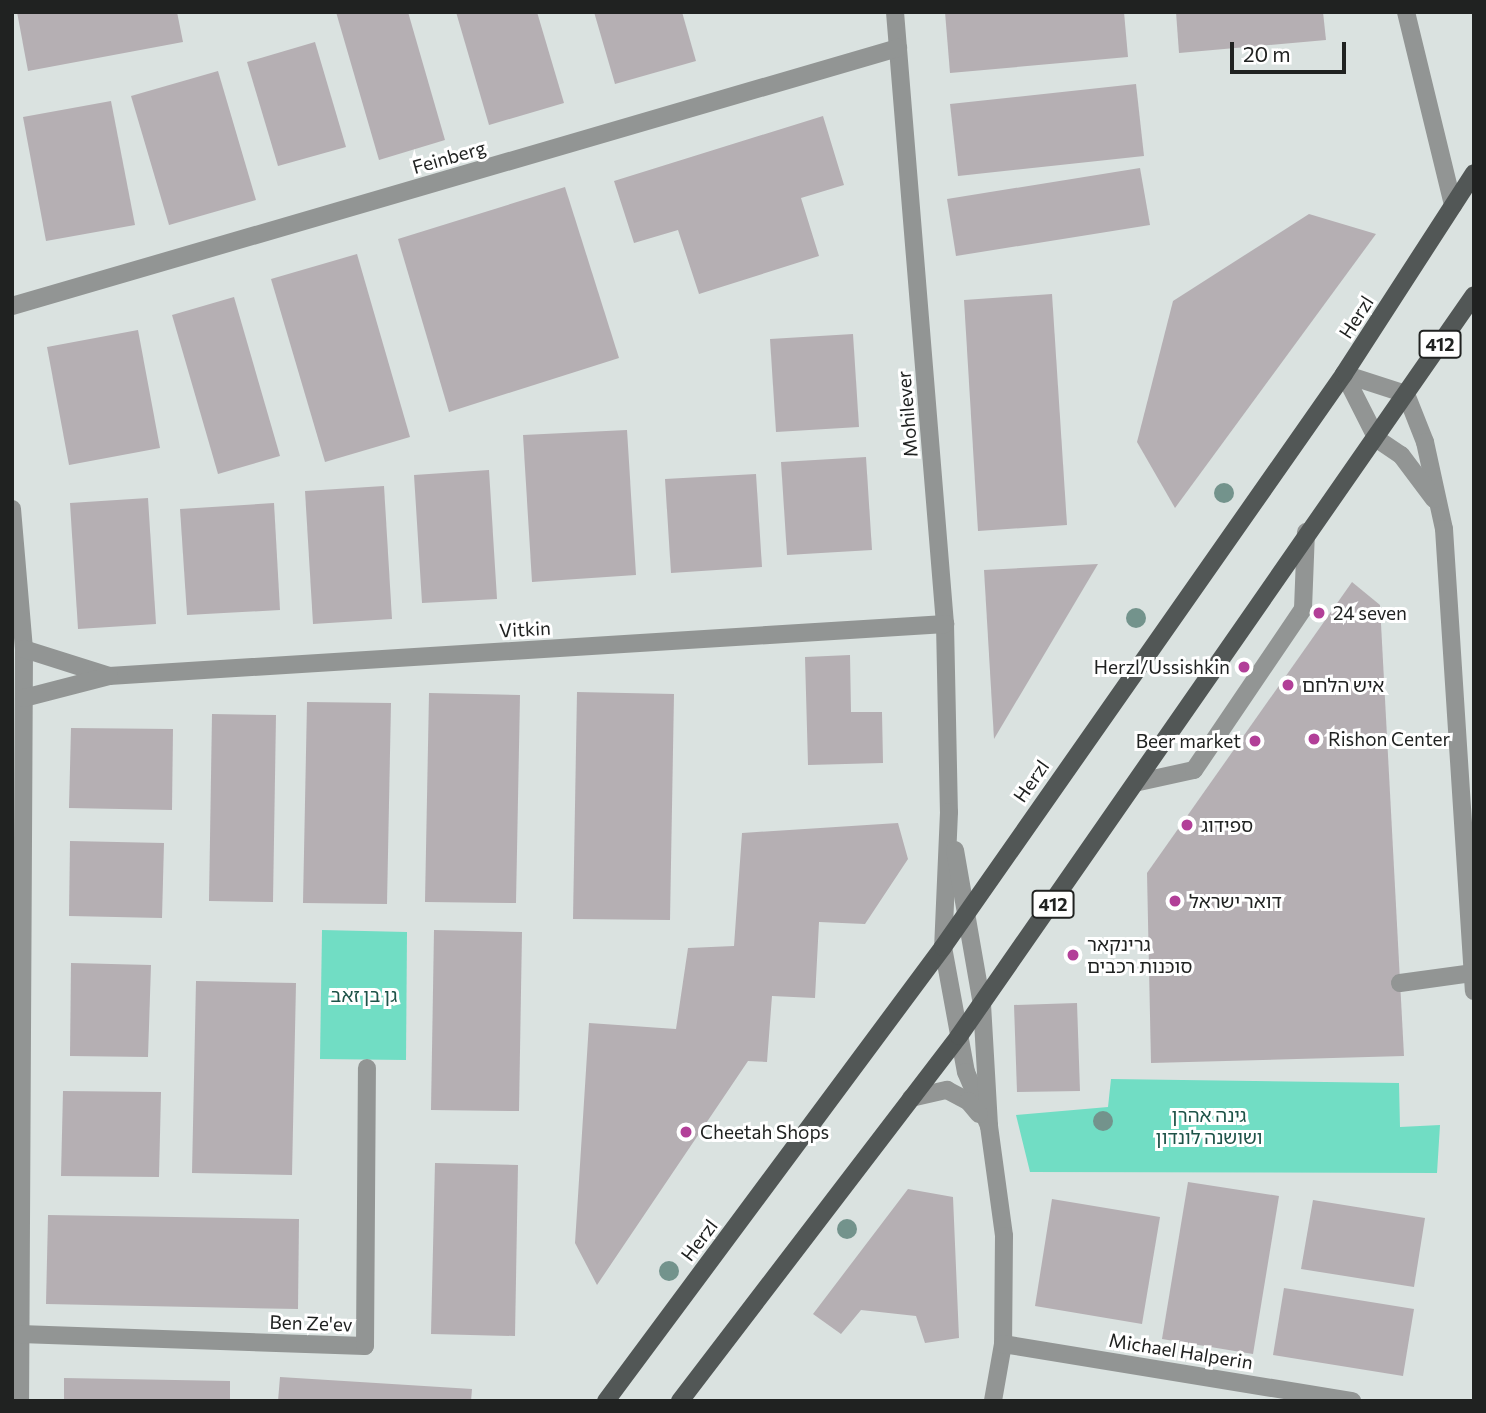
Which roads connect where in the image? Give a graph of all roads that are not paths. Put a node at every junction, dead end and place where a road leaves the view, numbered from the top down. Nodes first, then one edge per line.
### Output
1 (895, 12) edge
2 (1406, 12) edge
3 (898, 48) junction
4 (1474, 173) edge
5 (1453, 205) junction
6 (1474, 295) edge
7 (12, 306) edge
8 (1344, 374) junction
9 (1406, 394) junction
10 (1377, 439) junction
11 (1437, 503) junction
12 (12, 509) edge
13 (1306, 532) junction
14 (945, 624) junction
15 (24, 649) junction
16 (109, 676) junction
17 (24, 698) junction
18 (18, 758) edge
19 (1139, 782) junction
20 (18, 797) edge
21 (949, 812) junction
22 (965, 910) junction
23 (943, 947) junction
24 (1473, 973) edge
25 (1401, 983) dead end
26 (1474, 991) edge
27 (982, 1004) junction
28 (960, 1036) junction
29 (368, 1068) dead end
30 (911, 1098) junction
31 (989, 1126) junction
32 (20, 1334) junction
33 (1003, 1343) junction
34 (20, 1401) edge
35 (606, 1401) edge
36 (680, 1401) edge
37 (993, 1401) edge
38 (1352, 1401) edge

1 - 3 street, Mohilever
2 - 5 street
3 - 7 street, Feinberg
3 - 14 street, Mohilever
4 - 5 main road, Herzl
5 - 8 main road, Herzl
6 - 9 main road, 412
8 - 9 street
8 - 10 street
8 - 22 main road, Herzl
9 - 10 main road, 412
9 - 11 street
10 - 11 street
10 - 13 main road, 412
11 - 24 street
12 - 15 street
13 - 19 main road, 412
13 - 19 street
14 - 16 street, Vitkin
14 - 21 street, Mohilever
15 - 16 street, Vitkin
15 - 17 street
16 - 17 street, Vitkin
17 - 18 street
18 - 20 street
19 - 27 main road, 412
20 - 32 street
21 - 22 street, Mohilever
21 - 23 street, Mohilever
22 - 23 main road, Herzl
22 - 27 street, Mohilever
23 - 28 street, Mohilever
23 - 35 main road, Herzl
24 - 25 street
24 - 26 street
27 - 28 main road, 412
27 - 31 street, Mohilever
28 - 30 main road, 412
28 - 31 street, Mohilever
29 - 32 street, Ben Ze'ev
30 - 31 street
30 - 36 main road, 412
31 - 33 street
32 - 34 street
33 - 37 street
33 - 38 street, Michael Halperin

